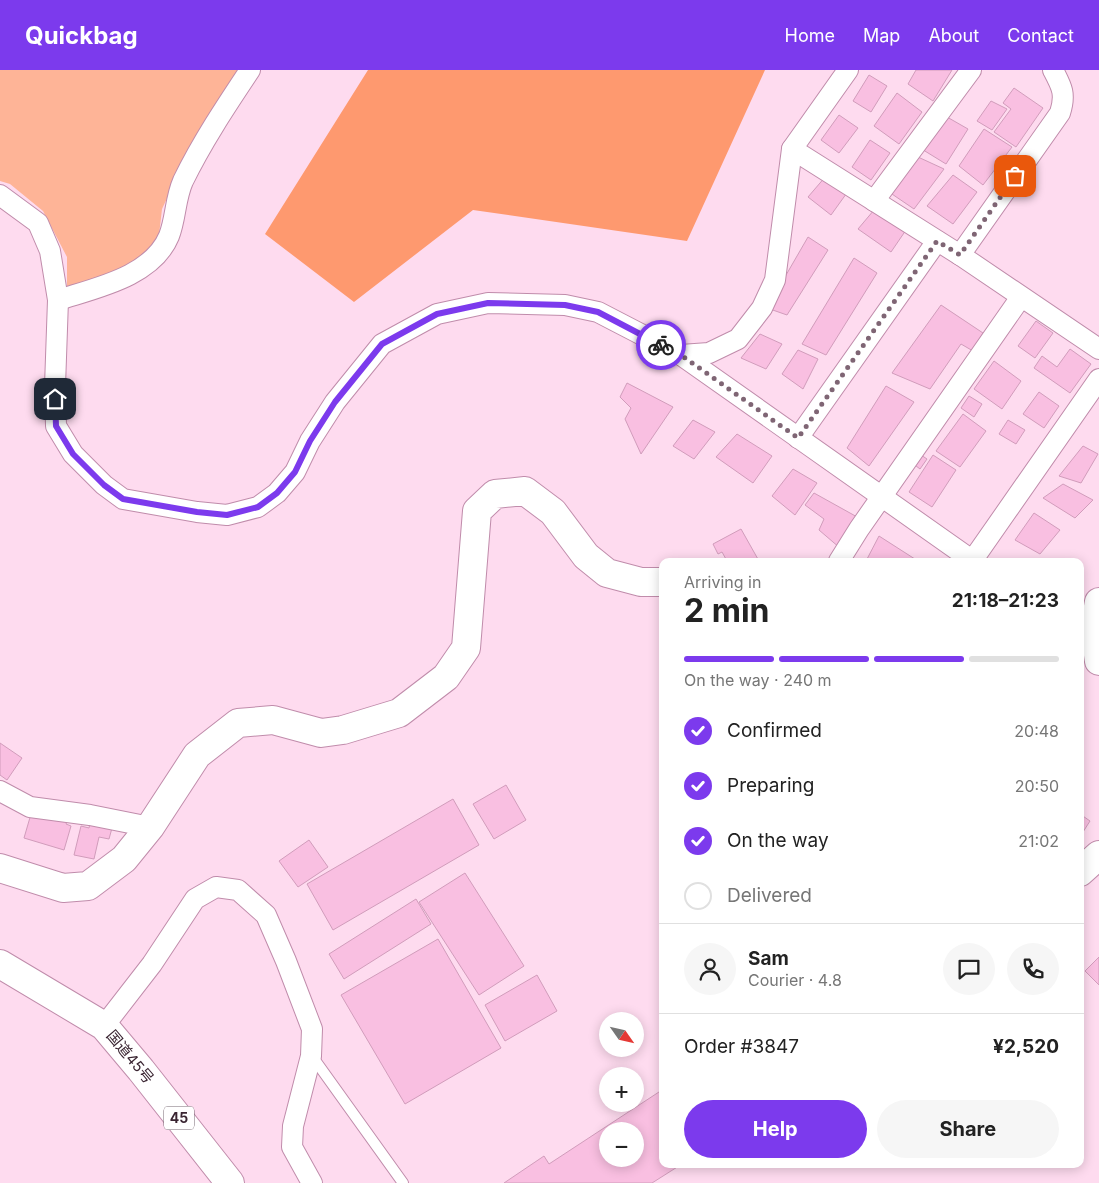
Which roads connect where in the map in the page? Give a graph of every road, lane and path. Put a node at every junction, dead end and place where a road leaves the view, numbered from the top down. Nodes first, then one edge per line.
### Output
1 (250, 70) edge
2 (848, 70) edge
3 (971, 70) edge
4 (1053, 70) edge
5 (792, 149) junction
6 (0, 195) edge
7 (874, 201) junction
8 (937, 241) junction
9 (960, 255) junction
10 (1021, 297) junction
11 (58, 300) junction
12 (1099, 349) edge
13 (681, 355) junction
14 (1099, 379) edge
15 (798, 438) junction
16 (881, 496) junction
17 (841, 558) edge
18 (968, 558) edge
19 (974, 558) edge
20 (659, 582) edge
21 (1099, 602) edge
22 (1099, 661) edge
23 (0, 791) edge
24 (150, 827) junction
25 (1099, 855) edge
26 (0, 868) edge
27 (1084, 868) edge
28 (0, 964) edge
29 (104, 1026) junction
30 (311, 1056) junction
31 (230, 1183) edge
32 (312, 1183) edge
33 (403, 1183) edge

1 - 11 street
2 - 5 street
3 - 7 street
4 - 9 street
5 - 7 street
5 - 13 street
6 - 11 street
7 - 8 street
8 - 9 street
8 - 15 street
9 - 10 street
10 - 12 street
10 - 16 street
11 - 13 street
13 - 15 street
14 - 19 street
15 - 16 street
16 - 17 street
16 - 18 street
20 - 24 main road
21 - 22 main road
23 - 24 street
24 - 26 main road
25 - 27 main road
28 - 29 main road, 国道45号 / 45
29 - 30 street
29 - 31 main road, 国道45号 / 45
30 - 32 street
30 - 33 lane

